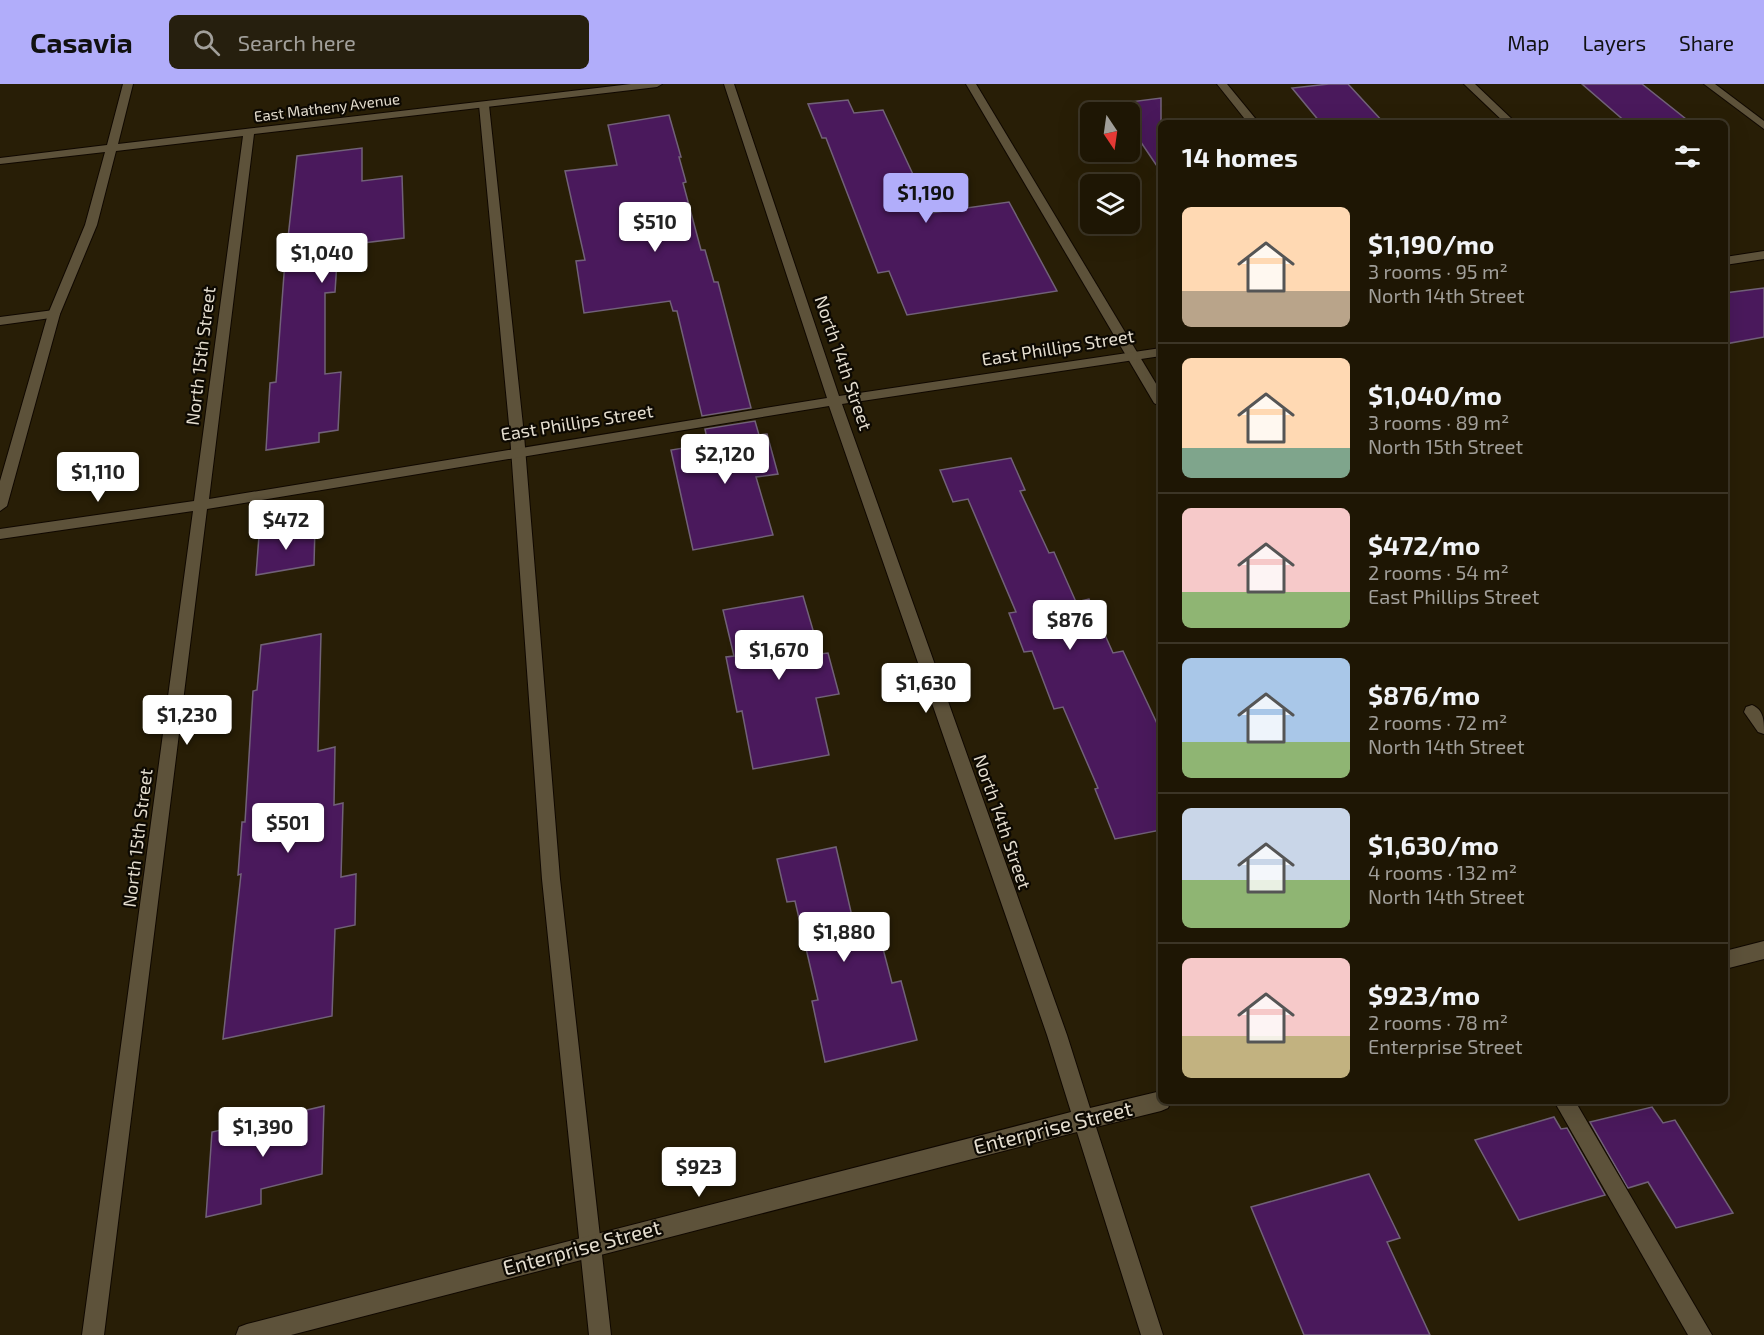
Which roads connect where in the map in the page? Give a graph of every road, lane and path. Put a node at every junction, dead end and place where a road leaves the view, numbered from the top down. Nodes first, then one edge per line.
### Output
1 (128, 84) edge
2 (657, 84) edge
3 (729, 84) edge
4 (971, 84) edge
5 (1222, 84) edge
6 (1469, 84) edge
7 (1708, 84) edge
8 (484, 105) junction
9 (1252, 120) edge
10 (1508, 120) edge
11 (1764, 126) edge
12 (249, 133) junction
13 (111, 148) junction
14 (0, 161) edge
15 (1764, 255) edge
16 (1728, 261) edge
17 (54, 314) junction
18 (0, 321) edge
19 (1158, 352) edge
20 (1134, 356) junction
21 (1158, 398) edge
22 (835, 401) junction
23 (518, 452) junction
24 (201, 505) junction
25 (0, 506) edge
26 (0, 534) edge
27 (1752, 712) dead end
28 (1764, 727) edge
29 (1764, 950) edge
30 (1728, 959) edge
31 (1158, 1102) edge
32 (1566, 1104) edge
33 (1084, 1120) junction
34 (591, 1246) junction
35 (93, 1335) edge
36 (248, 1335) edge
37 (600, 1335) edge
38 (1152, 1335) edge
39 (1701, 1335) edge

1 - 13 street
2 - 8 street, East Matheny Avenue
3 - 22 street, North 14th Street
4 - 20 street
5 - 9 street
6 - 10 street
7 - 11 street
8 - 12 street, East Matheny Avenue
8 - 23 street
12 - 13 street, East Matheny Avenue
12 - 24 street, North 15th Street
13 - 14 street, East Matheny Avenue
13 - 17 street
15 - 16 street
17 - 18 street
17 - 25 street
19 - 20 street, East Phillips Street
20 - 21 street
20 - 22 street, East Phillips Street
22 - 23 street, East Phillips Street
22 - 33 street, North 14th Street
23 - 24 street, East Phillips Street
23 - 34 street
24 - 26 street, East Phillips Street
24 - 35 street, North 15th Street
27 - 28 street
29 - 30 street
31 - 33 street, Enterprise Street
32 - 39 street
33 - 34 street, Enterprise Street
33 - 38 street, North 14th Street
34 - 36 street, Enterprise Street
34 - 37 street

